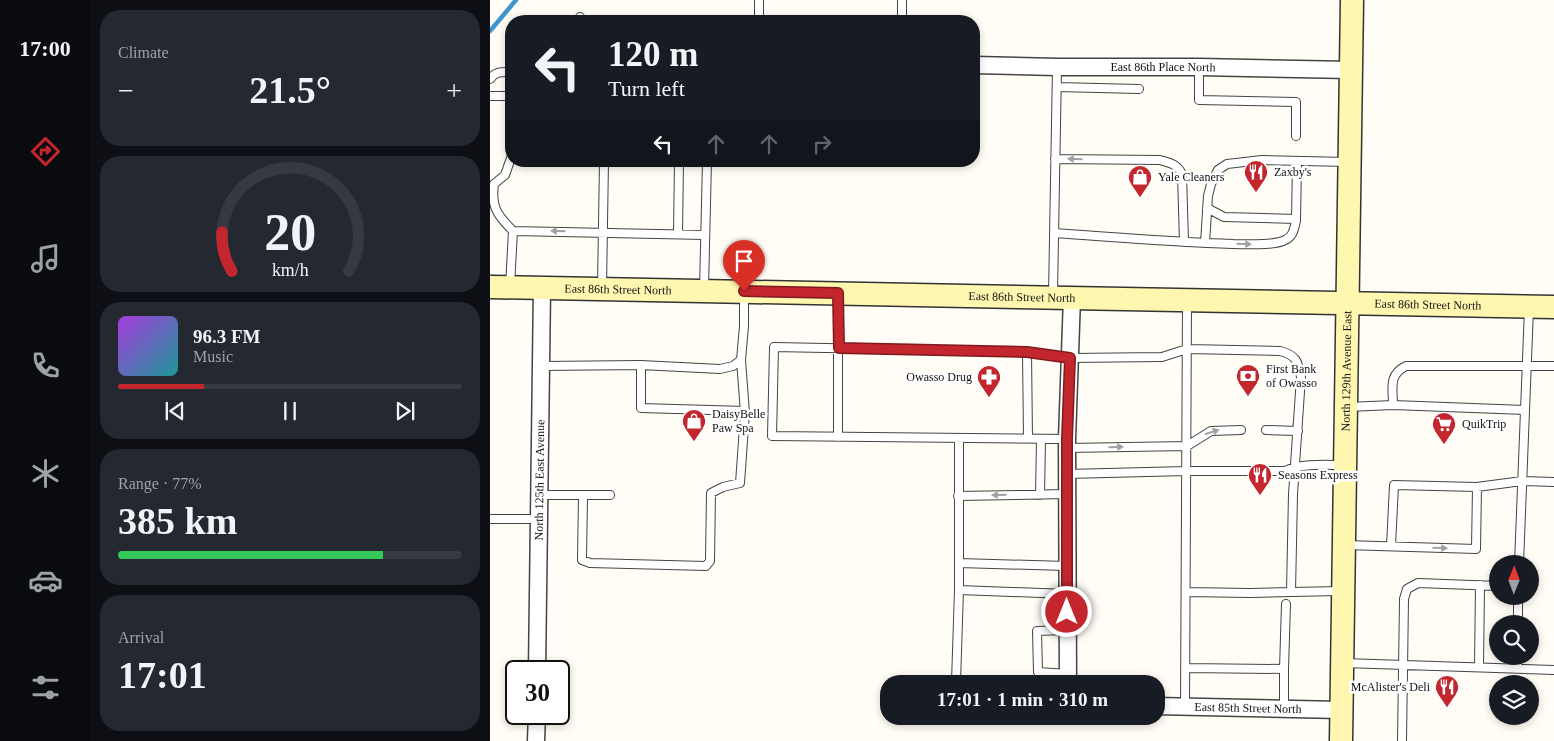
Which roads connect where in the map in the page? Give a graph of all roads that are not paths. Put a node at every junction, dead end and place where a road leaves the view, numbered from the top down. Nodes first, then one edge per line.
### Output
1 (760, 0) edge
2 (902, 0) edge
3 (1352, 0) edge
4 (759, 15) edge
5 (902, 15) edge
6 (980, 65) edge
7 (1057, 67) junction
8 (1199, 67) junction
9 (1351, 70) junction
10 (505, 72) edge
11 (490, 78) edge
12 (1057, 87) junction
13 (1139, 89) dead end
14 (490, 96) edge
15 (505, 96) edge
16 (1296, 136) dead end
17 (1055, 158) junction
18 (1297, 161) junction
19 (1349, 162) junction
20 (508, 167) edge
21 (604, 167) edge
22 (679, 167) edge
23 (707, 167) edge
24 (1207, 208) junction
25 (1296, 219) junction
26 (513, 231) junction
27 (603, 233) junction
28 (1054, 233) junction
29 (678, 234) junction
30 (705, 235) junction
31 (1184, 242) junction
32 (1205, 243) junction
33 (500, 287) edge
34 (542, 288) junction
35 (602, 289) junction
36 (704, 290) junction
37 (744, 291) junction
38 (838, 293) junction
39 (1062, 297) junction
40 (1187, 300) junction
41 (1347, 303) junction
42 (1529, 306) junction
43 (1554, 307) edge
44 (839, 348) junction
45 (1187, 349) junction
46 (1027, 352) junction
47 (1070, 358) junction
48 (741, 360) junction
49 (641, 365) junction
50 (541, 366) junction
51 (1554, 366) edge
52 (1526, 367) junction
53 (1394, 405) junction
54 (1345, 407) junction
55 (1525, 410) junction
56 (745, 411) junction
57 (1241, 430) dead end
58 (1266, 430) dead end
59 (1298, 431) junction
60 (838, 437) junction
61 (959, 438) junction
62 (1028, 438) junction
63 (1041, 439) junction
64 (1067, 443) junction
65 (1187, 446) junction
66 (1344, 465) junction
67 (1296, 467) junction
68 (1187, 471) junction
69 (1067, 474) junction
70 (1522, 481) junction
71 (1554, 482) edge
72 (1477, 487) junction
73 (1067, 494) junction
74 (540, 495) junction
75 (610, 495) dead end
76 (1040, 495) junction
77 (583, 496) junction
78 (958, 496) junction
79 (490, 519) edge
80 (540, 519) junction
81 (1344, 545) junction
82 (1391, 546) junction
83 (1519, 555) edge
84 (959, 563) junction
85 (1067, 566) junction
86 (1480, 585) junction
87 (1489, 586) edge
88 (959, 590) junction
89 (1343, 591) junction
90 (1186, 592) junction
91 (1290, 592) junction
92 (1067, 594) junction
93 (1286, 604) dead end
94 (1068, 630) junction
95 (537, 660) edge
96 (1342, 663) junction
97 (1403, 665) junction
98 (1479, 667) junction
99 (1186, 668) junction
100 (1517, 668) joint
101 (1284, 669) junction
102 (1554, 670) edge
103 (956, 675) edge
104 (1051, 675) edge
105 (1068, 675) edge
106 (1165, 706) edge
107 (1185, 706) junction
108 (1284, 709) junction
109 (1341, 710) junction
110 (537, 725) edge
111 (536, 741) edge
112 (1341, 741) edge
113 (1402, 741) edge

1 - 4 lane
2 - 5 lane
3 - 9 main road, North 129th Avenue East
6 - 7 street, East 86th Place North
7 - 8 street, East 86th Place North
7 - 12 lane
8 - 9 street, East 86th Place North
8 - 16 lane
9 - 19 main road, North 129th Avenue East
10 - 11 lane
12 - 13 lane
12 - 17 lane
14 - 15 lane
17 - 28 lane
31 -> 17 lane
18 - 19 lane
18 - 24 lane
18 - 25 lane
19 - 41 main road, North 129th Avenue East
20 - 26 lane
21 - 27 lane
22 - 29 lane
23 - 30 lane
24 - 25 lane
24 - 32 lane
32 -> 25 lane
27 -> 26 lane
26 - 33 lane
27 - 29 lane
27 - 35 lane
28 - 31 lane
28 - 39 lane
29 - 30 lane
30 - 36 lane
31 - 32 lane
33 - 34 main road, East 86th Street North
34 - 35 main road, East 86th Street North
34 - 50 street, North 125th East Avenue
35 - 36 main road, East 86th Street North
36 - 37 main road, East 86th Street North
37 - 38 main road, East 86th Street North
37 - 48 lane
38 - 39 main road, East 86th Street North
38 - 44 lane
39 - 40 main road, East 86th Street North
39 - 47 street
40 - 41 main road, East 86th Street North
40 - 45 lane
41 - 42 main road, East 86th Street North
41 - 54 main road, North 129th Avenue East
42 - 43 main road, East 86th Street North
42 - 52 lane
44 - 46 lane
44 - 60 lane
44 - 60 lane
45 - 47 lane
45 - 59 lane
45 - 65 lane
46 - 47 lane
46 - 62 lane
47 - 64 street
48 - 49 lane
48 - 56 lane
49 - 50 lane
49 - 56 lane
50 - 74 street, North 125th East Avenue
51 - 52 lane
52 - 53 lane
52 - 55 lane
53 - 54 lane
53 - 55 lane
54 - 66 main road, North 129th Avenue East
55 - 70 lane
56 - 77 lane
65 -> 57 lane
58 - 59 lane
59 - 67 lane
60 - 61 lane
61 - 62 lane
61 - 78 lane
62 - 63 lane
63 - 64 lane
63 - 76 lane
64 -> 65 lane
64 - 69 street
65 - 68 lane
66 - 67 lane
66 - 81 main road, North 129th Avenue East
67 - 68 lane
67 - 91 lane
68 - 69 lane
68 - 90 lane
69 - 73 street
70 - 71 lane
70 - 72 lane
70 - 83 lane
72 - 82 lane
82 -> 72 lane
73 - 76 lane
73 - 85 street
74 - 77 lane
74 - 80 street, North 125th East Avenue
75 - 77 lane
76 -> 78 lane
78 - 84 lane
79 - 80 lane
80 - 95 street, North 125th East Avenue
81 - 82 lane
81 - 89 main road, North 129th Avenue East
84 - 85 lane
84 - 88 lane
85 - 92 street
86 - 87 lane
86 - 97 lane
86 - 98 lane
88 - 92 lane
88 - 103 lane
89 - 91 lane
89 - 96 main road, North 129th Avenue East
90 - 91 lane
90 - 99 lane
92 - 94 street
93 - 101 lane
94 - 104 lane
94 - 105 street
96 - 97 lane
96 - 109 main road, North 129th Avenue East
97 - 98 lane
97 - 113 lane
98 - 100 lane
99 - 101 lane
99 - 107 lane
100 - 102 lane
101 - 108 lane
106 - 107 street, East 85th Street North
107 - 108 street, East 85th Street North
108 - 109 street, East 85th Street North
109 - 112 main road, North 129th Avenue East
110 - 111 street

